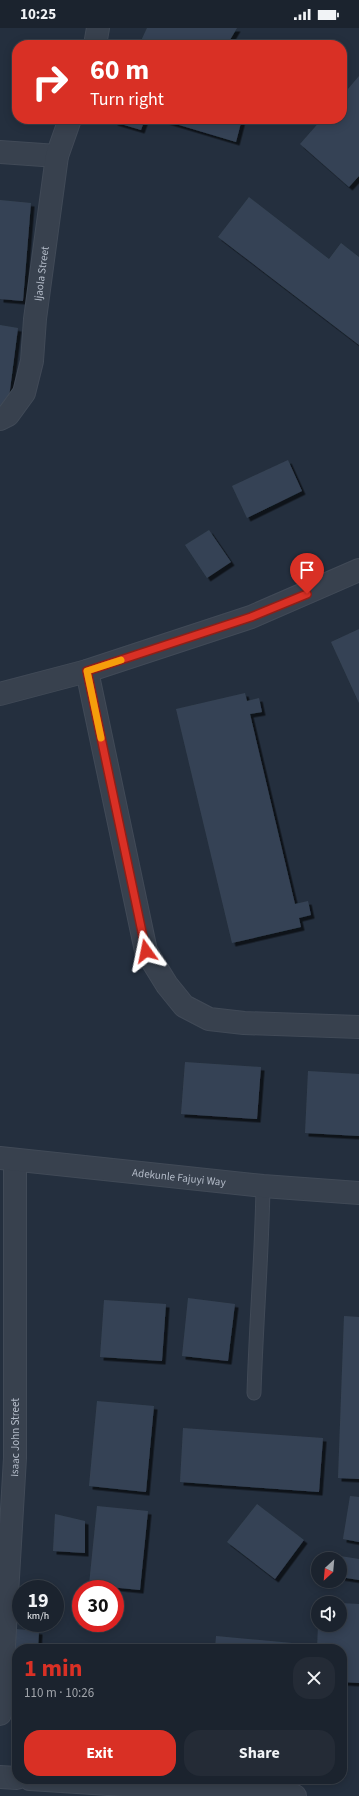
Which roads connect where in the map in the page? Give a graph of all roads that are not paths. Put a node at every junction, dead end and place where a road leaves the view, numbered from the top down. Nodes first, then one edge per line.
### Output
1 (98, 28) edge
2 (96, 40) edge
3 (68, 124) edge
4 (0, 152) edge
5 (57, 156) junction
6 (0, 420) edge
7 (359, 570) edge
8 (87, 671) junction
9 (0, 694) edge
10 (359, 1027) edge
11 (8, 1159) edge
12 (263, 1186) junction
13 (359, 1193) edge
14 (254, 1393) dead end
15 (0, 1708) edge
16 (0, 1714) edge
17 (0, 1777) edge
18 (12, 1778) edge
19 (108, 1784) edge
20 (295, 1796) edge

1 - 2 street
3 - 5 street, Ijaola Street
4 - 5 street
5 - 6 street, Ijaola Street
7 - 8 street
8 - 9 street
8 - 10 street
11 - 12 street, Adekunle Fajuyi Way
11 - 15 street, Isaac John Street
12 - 13 street, Adekunle Fajuyi Way
12 - 14 lane
15 - 16 street, Isaac John Street
17 - 18 street
19 - 20 street

